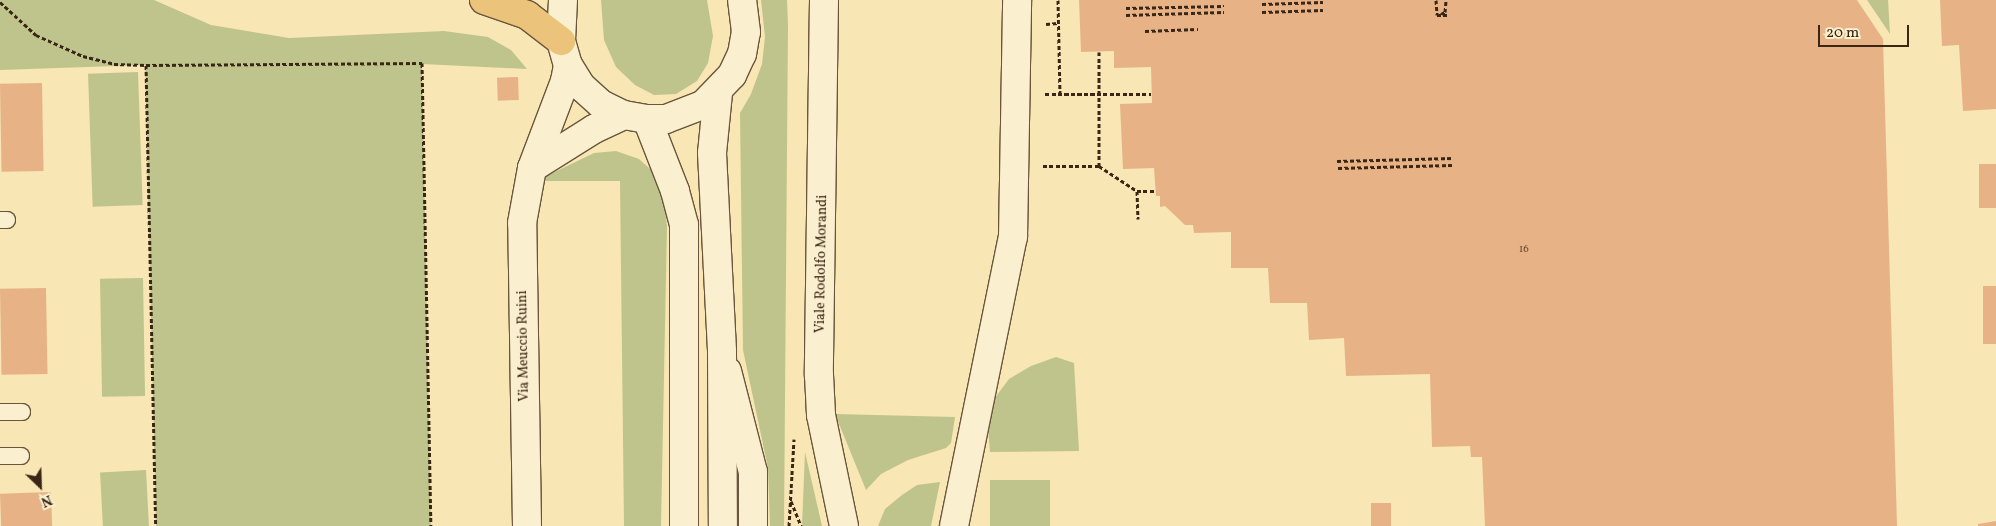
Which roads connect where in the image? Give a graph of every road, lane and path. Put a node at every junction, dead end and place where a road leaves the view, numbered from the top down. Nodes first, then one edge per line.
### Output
1 (484, 0) edge
2 (563, 0) edge
3 (742, 0) edge
4 (824, 0) edge
5 (1017, 0) edge
6 (1058, 0) edge
7 (1436, 0) edge
8 (1446, 0) edge
9 (0, 2) edge
10 (1323, 2) dead end
11 (1262, 4) dead end
12 (1224, 6) dead end
13 (1126, 8) dead end
14 (1323, 10) dead end
15 (1224, 12) dead end
16 (1262, 12) dead end
17 (1438, 14) dead end
18 (1126, 15) dead end
19 (1449, 15) dead end
20 (1198, 29) dead end
21 (1145, 31) dead end
22 (1098, 52) dead end
23 (564, 53) junction
24 (146, 65) junction
25 (718, 93) junction
26 (1060, 94) junction
27 (1099, 94) junction
28 (1152, 94) dead end
29 (1016, 95) junction
30 (636, 117) junction
31 (1453, 158) dead end
32 (1337, 161) dead end
33 (1014, 165) junction
34 (1452, 165) dead end
35 (1099, 166) junction
36 (532, 168) junction
37 (1338, 168) dead end
38 (1155, 191) dead end
39 (1137, 192) junction
40 (1138, 219) dead end
41 (722, 352) junction
42 (0, 412) edge
43 (22, 412) dead end
44 (0, 456) edge
45 (21, 456) dead end
46 (968, 461) junction
47 (790, 498) dead end
48 (156, 526) edge
49 (431, 526) edge
50 (527, 526) edge
51 (684, 526) edge
52 (724, 526) edge
53 (754, 526) edge
54 (801, 526) edge
55 (844, 526) edge
56 (954, 526) edge
57 (970, 526) edge

1 - 23 highway
2 - 23 street
3 - 25 street
4 - 55 street, Viale Rodolfo Morandi
5 - 29 street
6 - 26 path
7 - 19 path
8 - 17 path
9 - 24 path
10 - 11 path
12 - 13 path
14 - 16 path
15 - 18 path
20 - 21 path
22 - 27 path
23 - 30 street
23 - 36 street, Via Meuccio Ruini
24 - 48 path
24 - 49 path
25 - 30 street
25 - 41 street
26 - 27 path
26 - 29 path
27 - 28 path
27 - 35 path
29 - 33 street
30 - 36 street
30 - 51 street
31 - 32 path
33 - 35 path
33 - 46 street
34 - 37 path
35 - 39 path
36 - 50 street, Via Meuccio Ruini
38 - 39 path
39 - 40 path
41 - 52 street
41 - 53 street
42 - 43 lane
44 - 45 lane
46 - 56 street
46 - 57 street
47 - 54 path

